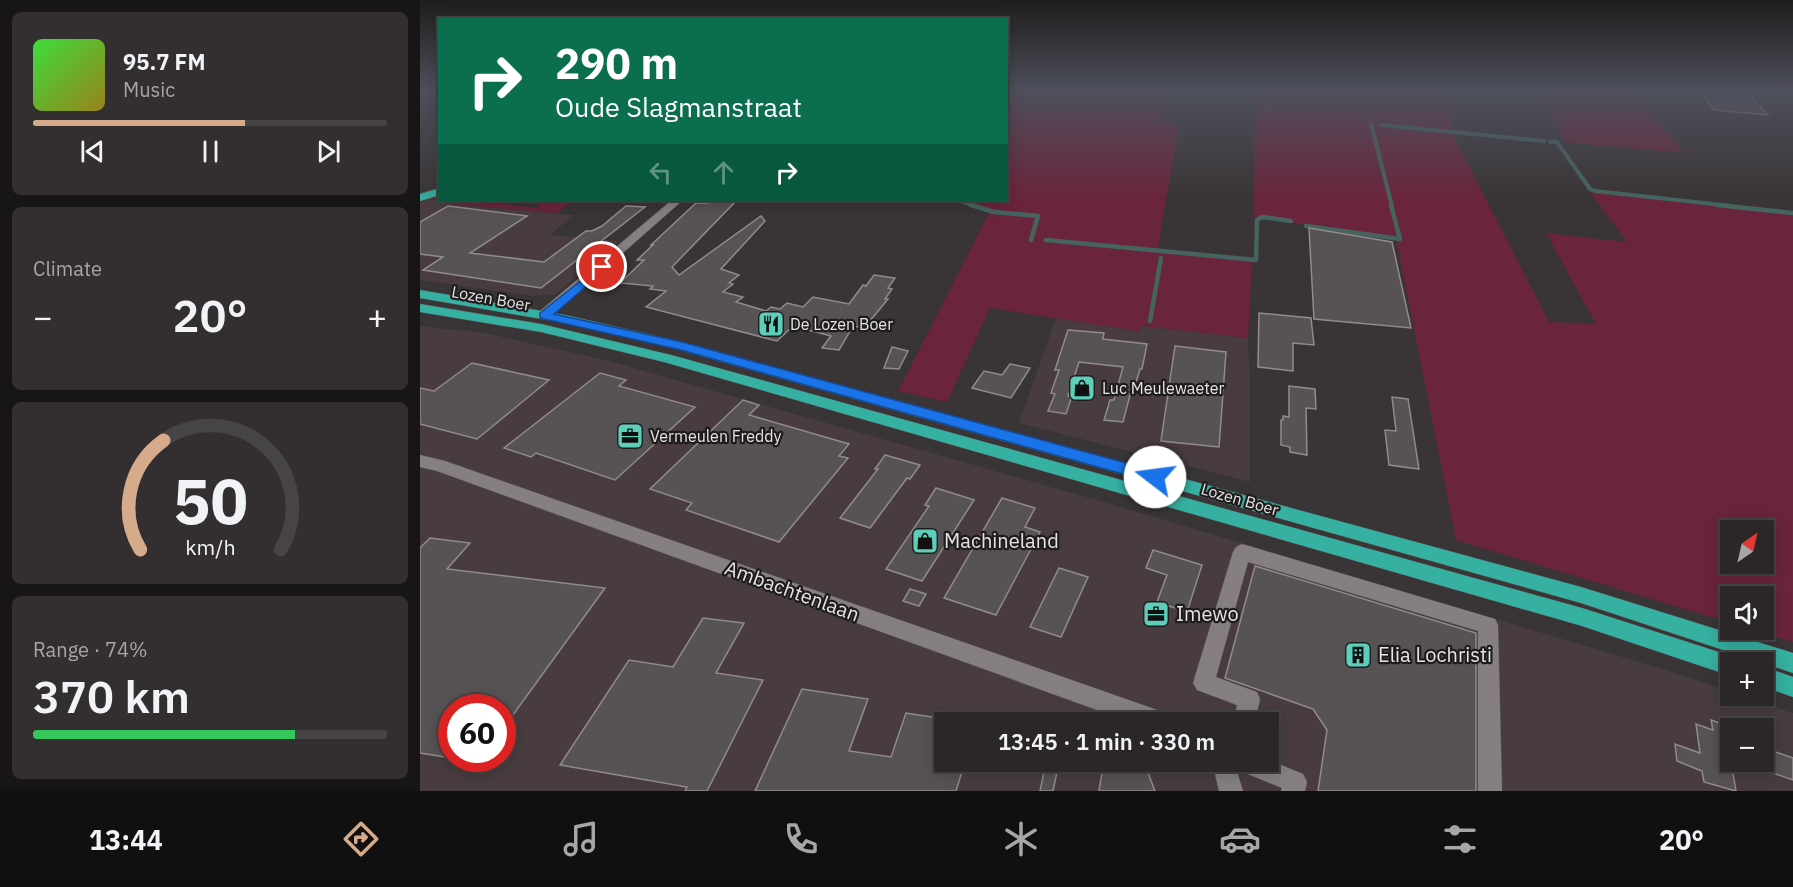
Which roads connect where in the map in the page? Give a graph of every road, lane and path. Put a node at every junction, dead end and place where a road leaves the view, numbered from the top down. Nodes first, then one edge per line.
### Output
1 (438, 192) edge
2 (420, 198) edge
3 (677, 201) edge
4 (420, 294) edge
5 (420, 308) edge
6 (544, 315) junction
7 (420, 461) edge
8 (1720, 662) edge
9 (1793, 663) edge
10 (1774, 680) edge
11 (1793, 687) edge
12 (1132, 712) edge
13 (1246, 712) edge
14 (1231, 772) edge
15 (1259, 772) edge
16 (1231, 791) edge
17 (1293, 791) edge
18 (1490, 791) edge

1 - 2 main road
3 - 6 street
4 - 6 main road, Lozen Boer
5 - 8 main road, Lozen Boer
6 - 9 main road, Lozen Boer
7 - 12 street, Ambachtenlaan
10 - 11 main road
13 - 18 street
14 - 16 street
15 - 17 street

